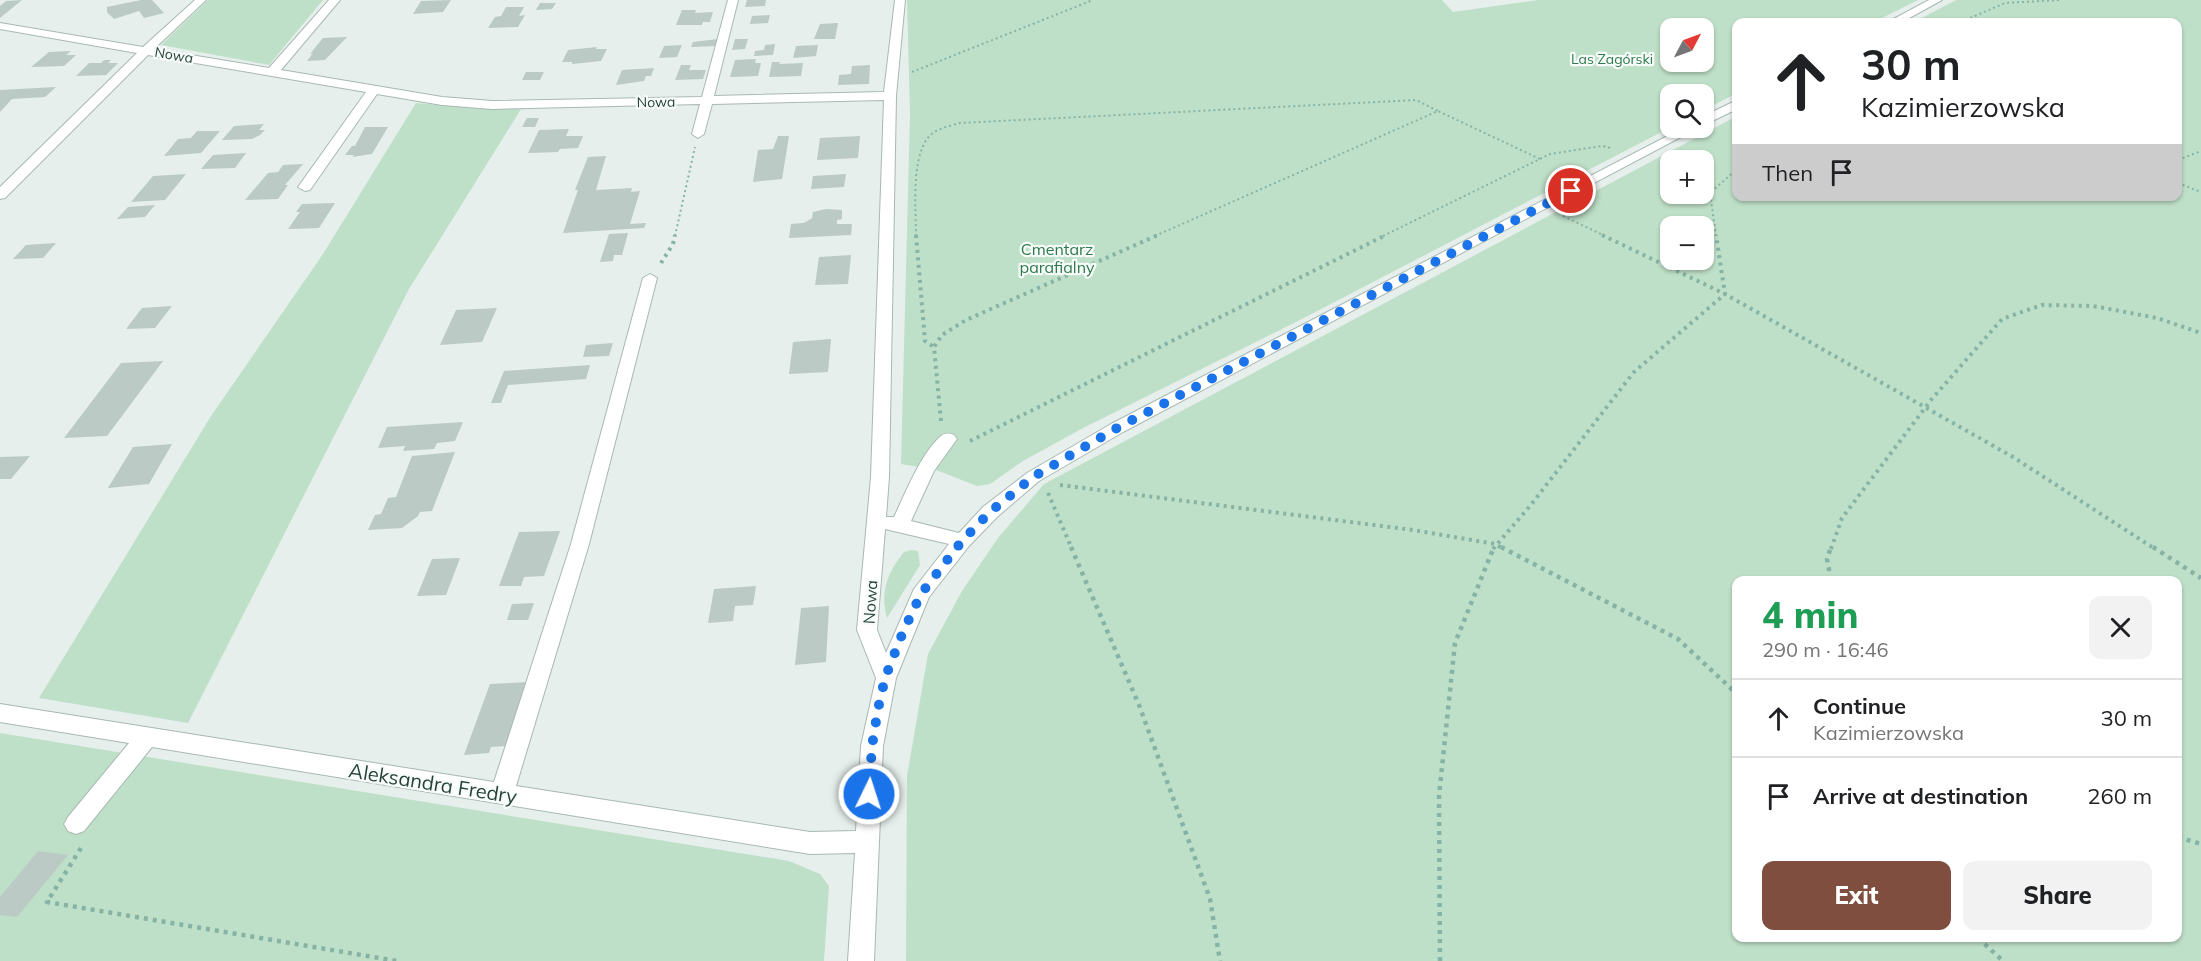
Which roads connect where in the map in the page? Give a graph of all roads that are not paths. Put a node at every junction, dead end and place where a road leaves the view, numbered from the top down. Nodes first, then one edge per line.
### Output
1 (201, 0) edge
2 (335, 0) edge
3 (734, 0) edge
4 (900, 0) edge
5 (1937, 0) edge
6 (1902, 18) edge
7 (0, 26) edge
8 (146, 50) junction
9 (271, 72) junction
10 (374, 89) junction
11 (890, 96) junction
12 (707, 100) junction
13 (1732, 107) edge
14 (1714, 116) edge
15 (698, 134) road end
16 (1673, 138) edge
17 (304, 187) dead end
18 (0, 195) edge
19 (650, 278) road end
20 (948, 439) road end
21 (876, 524) junction
22 (900, 525) junction
23 (962, 541) junction
24 (885, 678) junction
25 (0, 713) edge
26 (147, 737) junction
27 (502, 794) junction
28 (76, 824) road end
29 (866, 842) junction
30 (861, 961) edge

1 - 8 street
2 - 9 street
3 - 12 street
4 - 11 street
5 - 6 street
7 - 8 street, Nowa
8 - 9 street, Nowa
8 - 18 street
9 - 10 street, Nowa
10 - 12 street, Nowa
10 - 17 street
11 - 12 street, Nowa
11 - 21 street, Nowa
12 - 15 street
13 - 14 street
16 - 23 street
19 - 27 street
20 - 22 street
21 - 22 street
21 - 24 street, Nowa
22 - 23 street
23 - 24 street
24 - 29 street
25 - 26 street, Aleksandra Fredry
26 - 27 street, Aleksandra Fredry
26 - 28 street
27 - 29 street, Aleksandra Fredry
29 - 30 street

